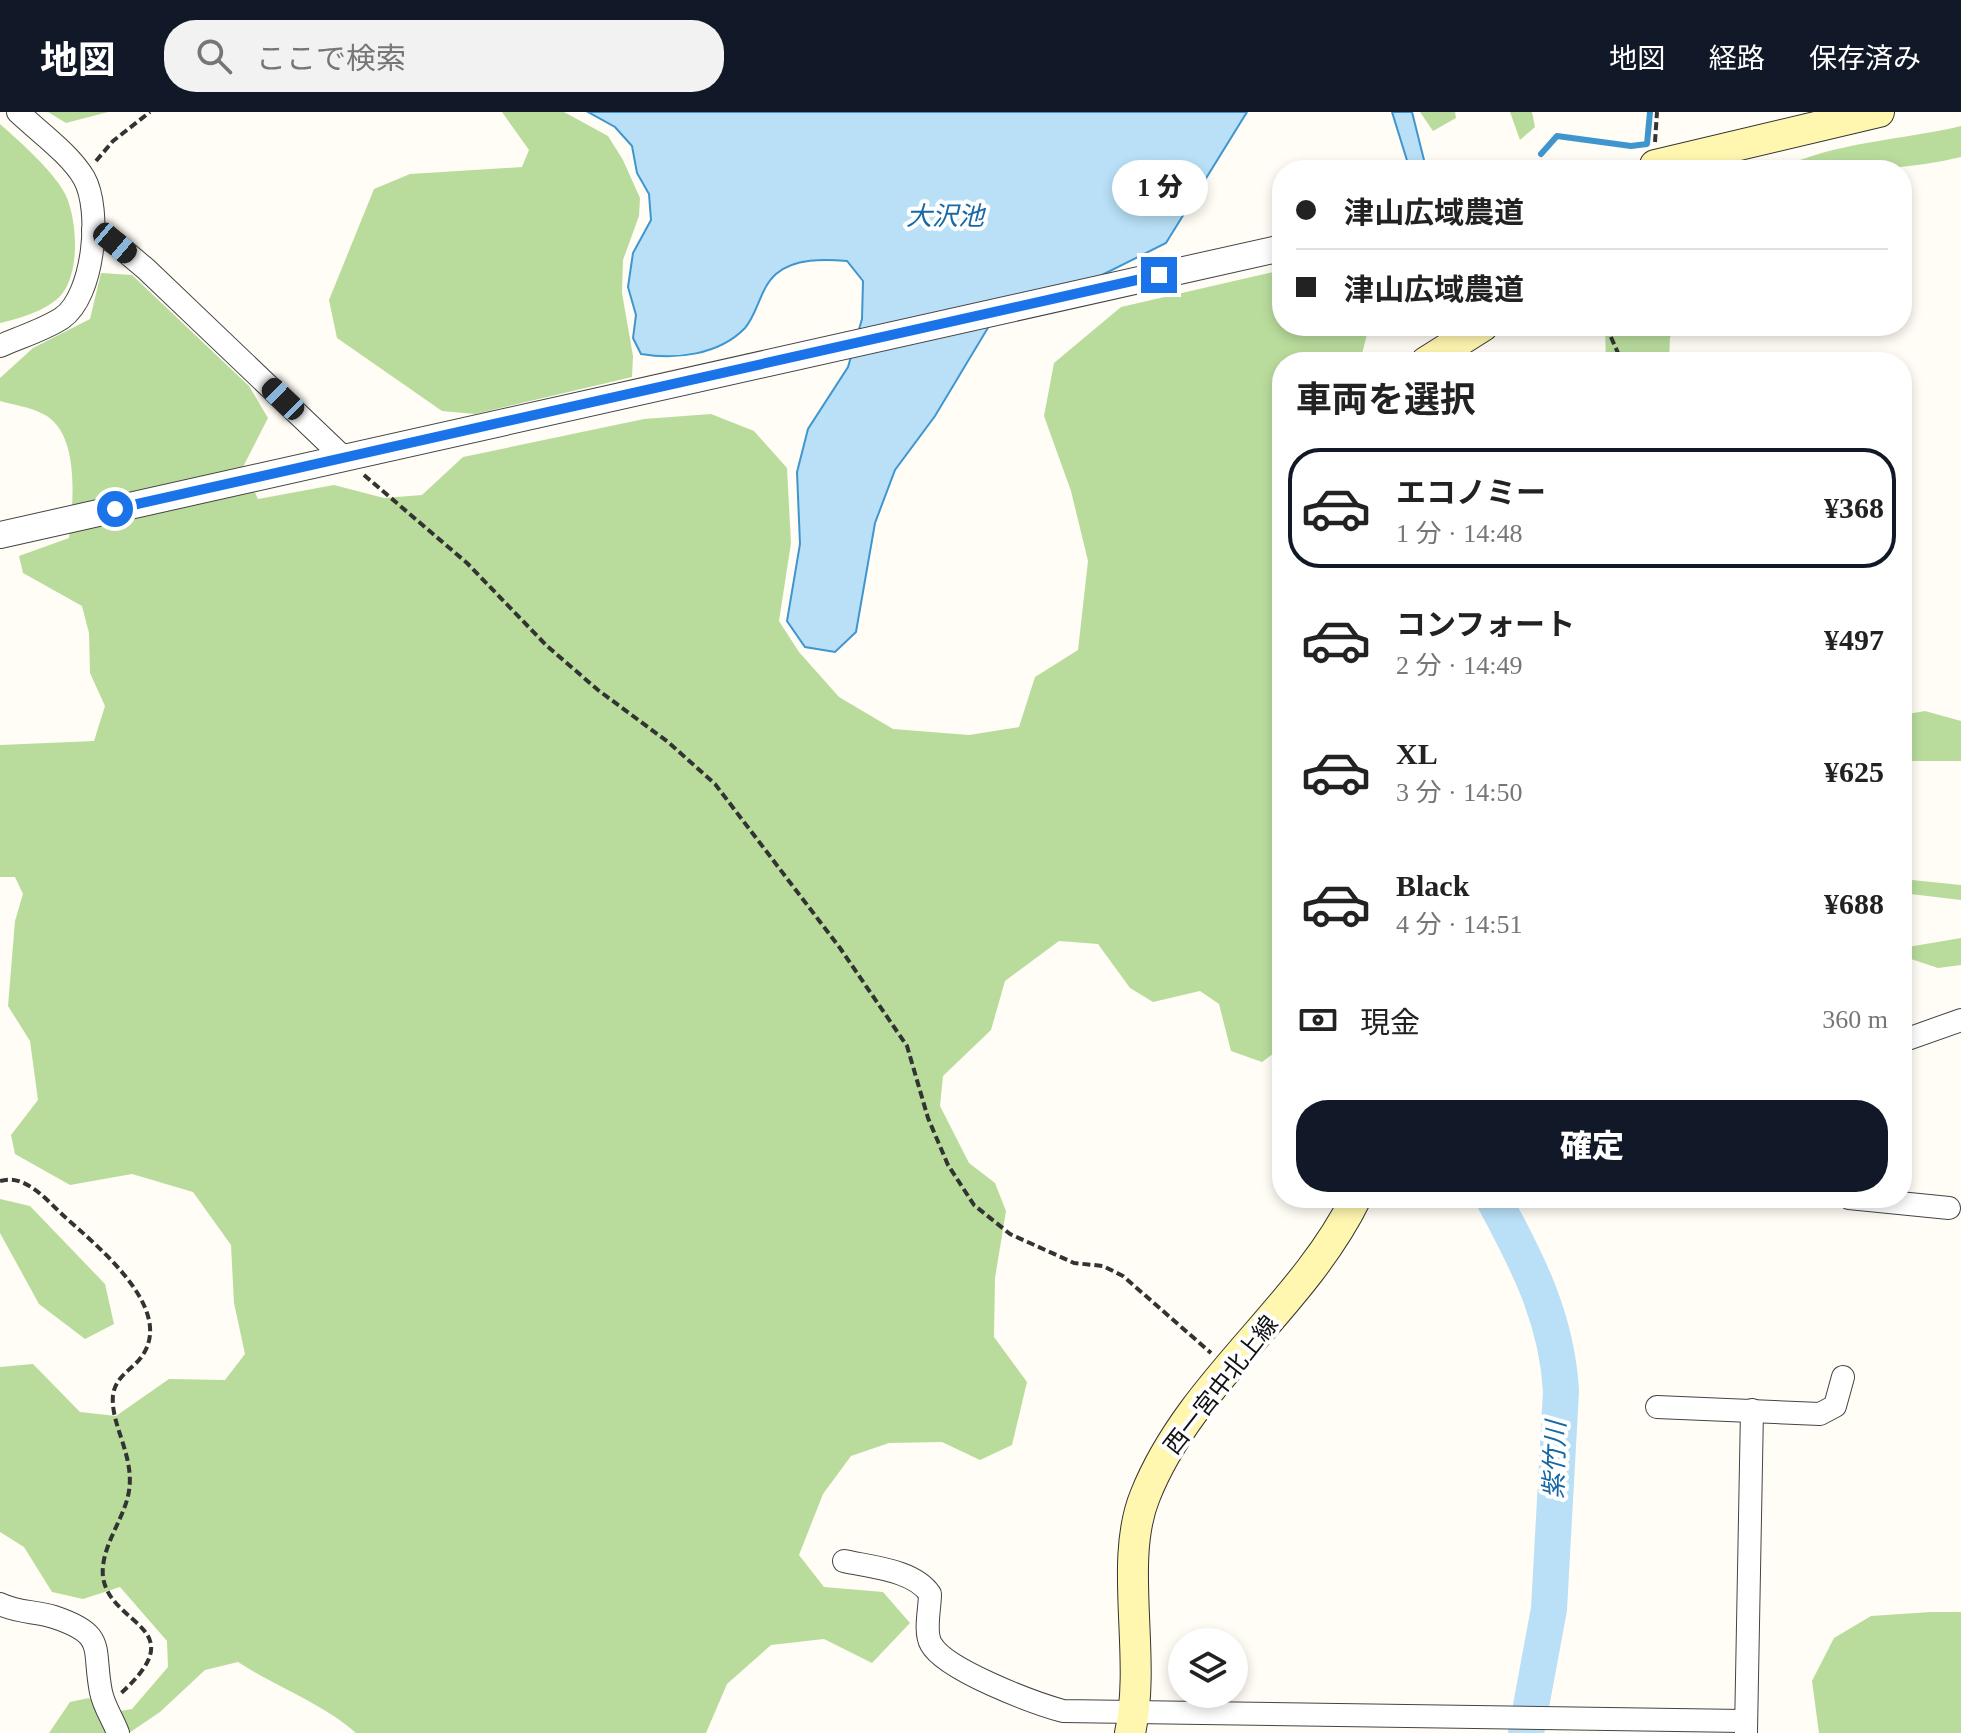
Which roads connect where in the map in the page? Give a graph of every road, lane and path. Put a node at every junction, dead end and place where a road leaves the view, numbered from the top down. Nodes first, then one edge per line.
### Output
1 (18, 112) edge
2 (150, 112) edge
3 (1879, 112) edge
4 (1791, 134) junction
5 (1682, 160) edge
6 (1751, 160) edge
7 (83, 177) junction
8 (93, 230) junction
9 (1272, 250) edge
10 (0, 346) edge
11 (344, 458) junction
12 (0, 535) edge
13 (1961, 1020) edge
14 (1912, 1037) edge
15 (0, 1181) edge
16 (1912, 1204) edge
17 (1350, 1208) edge
18 (1949, 1208) dead end
19 (1228, 1368) junction
20 (1843, 1377) dead end
21 (1657, 1407) dead end
22 (1752, 1410) junction
23 (844, 1561) dead end
24 (0, 1604) edge
25 (105, 1705) junction
26 (1132, 1723) edge
27 (1745, 1727) edge
28 (118, 1733) edge

1 - 7 street
2 - 7 path
3 - 4 main road
4 - 5 main road
4 - 6 main road
7 - 8 street
8 - 10 street
8 - 11 street
9 - 11 street
11 - 12 street
11 - 19 path
13 - 14 street
15 - 25 path
16 - 18 street
17 - 19 main road, 西一宮中北上線
19 - 26 main road, 西一宮中北上線
20 - 22 street
21 - 22 street
22 - 27 street
23 - 26 street
24 - 25 street
25 - 28 street
26 - 27 street

